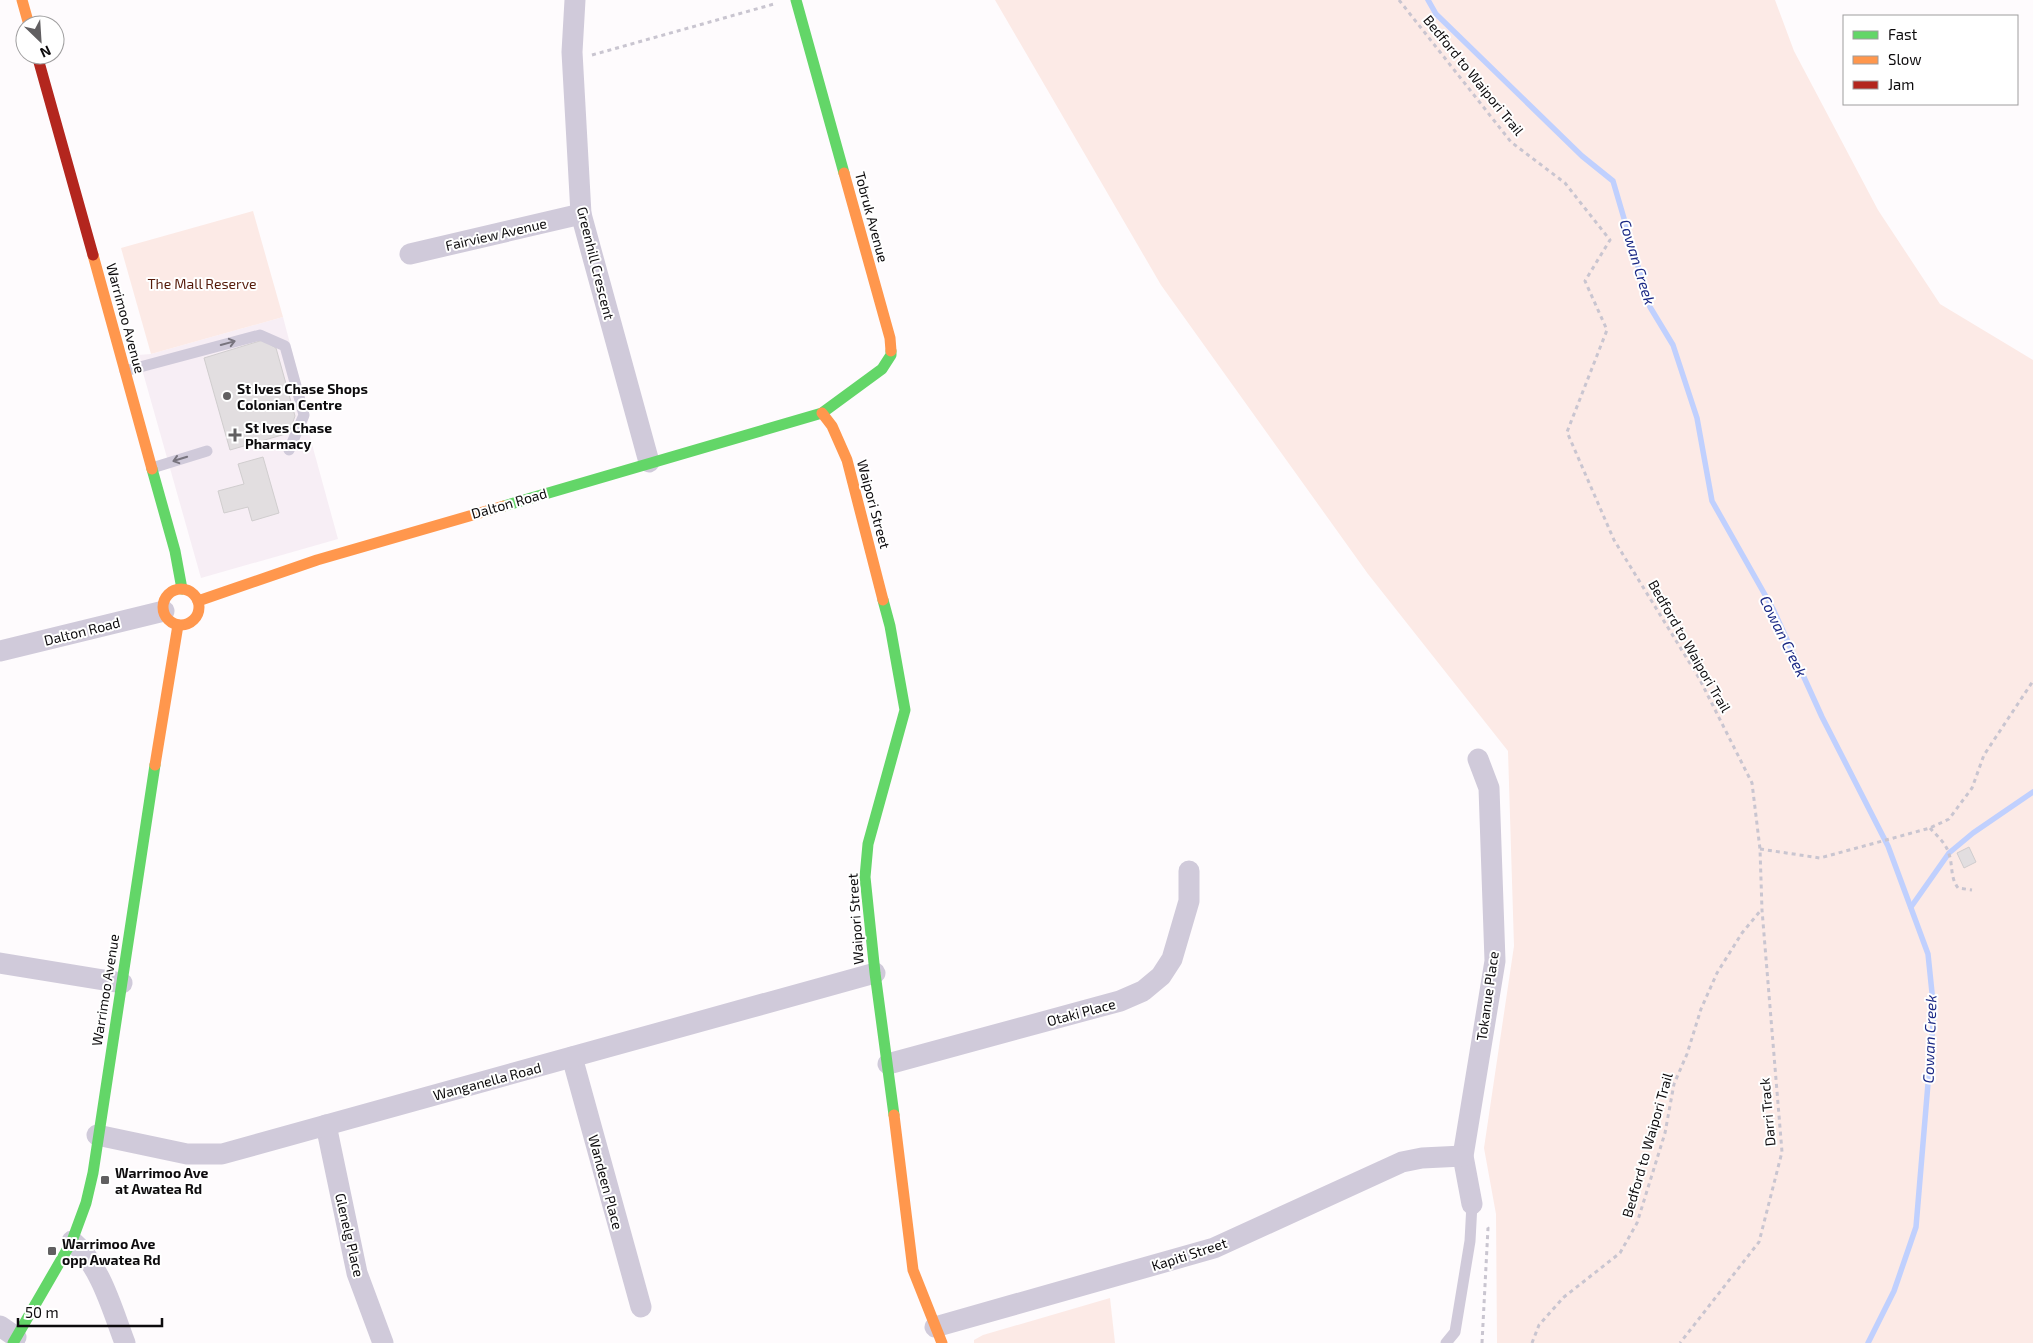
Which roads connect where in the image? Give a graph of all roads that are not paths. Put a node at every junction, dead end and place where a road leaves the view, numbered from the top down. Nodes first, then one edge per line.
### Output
1 (22, 0) edge
2 (575, 0) edge
3 (796, 0) edge
4 (26, 15) edge
5 (41, 65) edge
6 (581, 214) junction
7 (410, 254) dead end
8 (125, 370) junction
9 (822, 413) junction
10 (289, 450) dead end
11 (208, 451) dead end
12 (649, 462) junction
13 (152, 468) junction
14 (182, 589) junction
15 (198, 601) junction
16 (171, 618) junction
17 (0, 652) edge
18 (1478, 759) dead end
19 (1189, 871) dead end
20 (0, 963) edge
21 (874, 973) junction
22 (122, 983) junction
23 (572, 1057) junction
24 (888, 1064) junction
25 (326, 1125) junction
26 (97, 1135) junction
27 (1462, 1156) junction
28 (1472, 1204) joint
29 (72, 1241) junction
30 (641, 1307) dead end
31 (10, 1335) edge
32 (938, 1335) edge
33 (125, 1343) edge
34 (383, 1343) edge
35 (1446, 1343) edge

1 - 4 street
2 - 6 street, Greenhill Crescent
3 - 9 street, Tobruk Avenue
5 - 8 street, Warrimoo Avenue
6 - 7 street, Fairview Avenue
6 - 12 street, Greenhill Crescent
8 -> 10 lane
8 - 13 street, Warrimoo Avenue
9 - 12 street, Dalton Road
9 - 21 street, Waipori Street
11 -> 13 lane
12 - 15 street, Dalton Road
13 - 14 street, Warrimoo Avenue
14 - 15 street
14 - 16 street
15 - 16 street
16 - 17 street, Dalton Road
16 - 22 street, Warrimoo Avenue
18 - 27 street, Tokanue Place
19 - 24 street, Otaki Place
20 - 22 street
21 - 23 street, Wanganella Road
21 - 24 street, Waipori Street
22 - 26 street, Warrimoo Avenue
23 - 25 street, Wanganella Road
23 - 30 street, Wandeen Place
24 - 32 street, Waipori Street
25 - 26 street, Wanganella Road
25 - 34 street, Glenelg Place
26 - 29 street, Warrimoo Avenue
27 - 28 street, Tokanue Place
27 - 32 street, Kapiti Street
28 - 35 lane
29 - 31 street, Warrimoo Avenue
29 - 33 street

